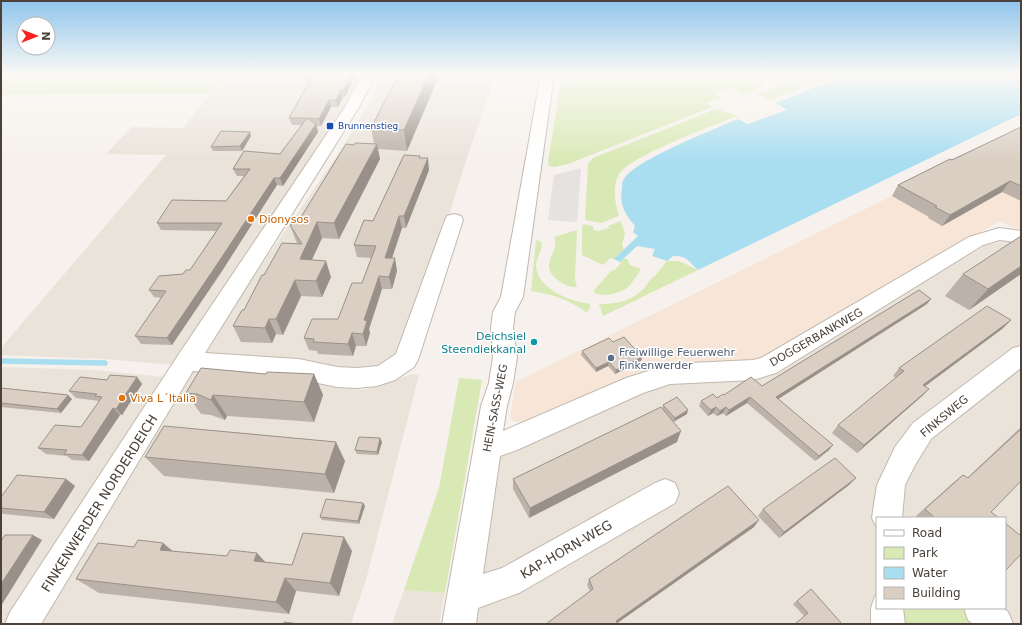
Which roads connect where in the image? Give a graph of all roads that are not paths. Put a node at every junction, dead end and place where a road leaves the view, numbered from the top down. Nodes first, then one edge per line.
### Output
1 (354, 103) edge
2 (542, 103) edge
3 (454, 220) dead end
4 (1021, 237) edge
5 (1021, 355) edge
6 (187, 361) junction
7 (487, 446) junction
8 (665, 493) dead end
9 (888, 517) edge
10 (887, 609) edge
11 (981, 609) edge
12 (461, 610) edge
13 (22, 624) edge
14 (888, 624) edge
15 (996, 624) edge

1 - 6 street, FINKENWERDER NORDERDEICH
2 - 7 street, HEIN-SASS-WEG
3 - 6 street
4 - 7 street, DOGGERBANKWEG
5 - 9 street, FINKSWEG
6 - 13 street, FINKENWERDER NORDERDEICH
7 - 12 street, HEIN-SASS-WEG
8 - 12 street, KAP-HORN-WEG
10 - 14 street
11 - 15 street

